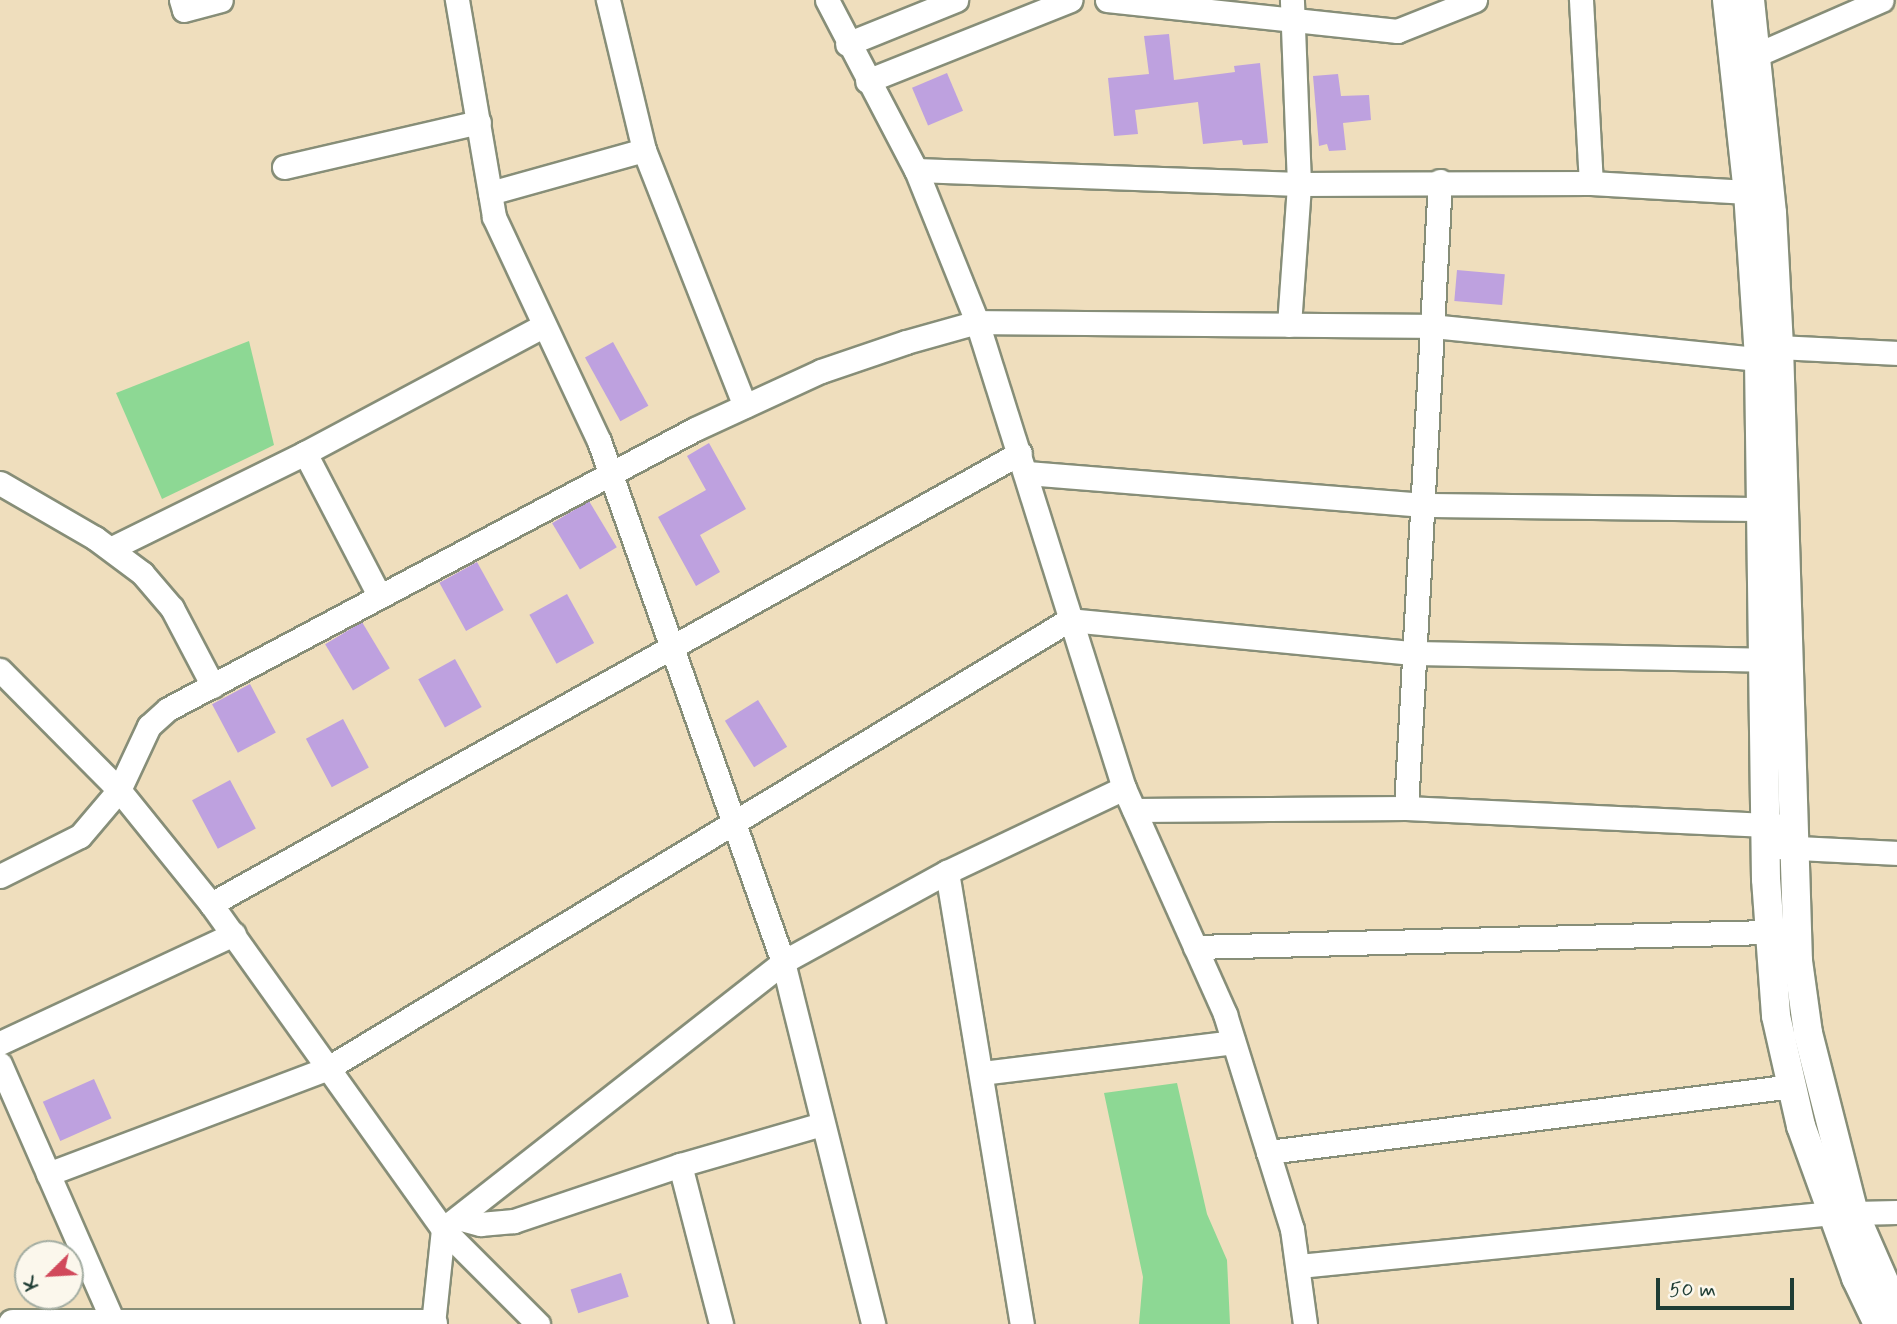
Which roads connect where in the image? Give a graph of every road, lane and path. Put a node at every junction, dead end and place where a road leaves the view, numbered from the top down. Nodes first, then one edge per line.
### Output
1 (181, 0) edge
2 (221, 0) edge
3 (457, 0) edge
4 (608, 0) edge
5 (827, 0) edge
6 (956, 0) edge
7 (1071, 0) edge
8 (1107, 0) edge
9 (1475, 0) edge
10 (1581, 0) edge
11 (1727, 0) edge
12 (1750, 0) edge
13 (1882, 0) edge
14 (1895, 0) edge
15 (1293, 9) edge
16 (1897, 10) edge
17 (846, 44) junction
18 (1756, 54) junction
19 (867, 81) junction
20 (479, 122) junction
21 (643, 150) junction
22 (284, 167) dead end
23 (916, 170) junction
24 (1440, 181) junction
25 (1591, 183) junction
26 (1299, 184) junction
27 (1748, 192) junction
28 (490, 193) junction
29 (977, 322) junction
30 (1289, 325) junction
31 (543, 326) junction
32 (1432, 326) junction
33 (1769, 353) junction
34 (1897, 353) edge
35 (745, 406) junction
36 (305, 453) junction
37 (1023, 463) junction
38 (610, 472) junction
39 (0, 483) edge
40 (1422, 505) junction
41 (1763, 509) junction
42 (112, 548) junction
43 (379, 594) junction
44 (1069, 620) junction
45 (673, 649) junction
46 (1414, 653) junction
47 (1766, 660) junction
48 (0, 670) edge
49 (213, 686) junction
50 (1124, 788) junction
51 (119, 790) junction
52 (1406, 808) junction
53 (1134, 810) junction
54 (734, 824) junction
55 (1780, 837) junction
56 (1897, 853) edge
57 (947, 872) junction
58 (0, 876) edge
59 (211, 904) junction
60 (1769, 932) junction
61 (234, 934) junction
62 (1195, 947) junction
63 (783, 962) junction
64 (1233, 1042) junction
65 (0, 1043) edge
66 (0, 1064) edge
67 (328, 1068) junction
68 (982, 1073) junction
69 (1793, 1086) junction
70 (822, 1124) junction
71 (1268, 1152) junction
72 (680, 1165) junction
73 (48, 1174) junction
74 (1897, 1212) edge
75 (1843, 1213) junction
76 (452, 1224) junction
77 (1299, 1266) junction
78 (1897, 1311) edge
79 (113, 1323) edge
80 (13, 1324) edge
81 (433, 1324) edge
82 (538, 1324) edge
83 (721, 1324) edge
84 (873, 1324) edge
85 (1022, 1324) edge
86 (1305, 1324) edge
87 (1878, 1324) edge

1 - 2 street
3 - 20 street
4 - 21 street
5 - 17 street
6 - 17 street
7 - 19 street
8 - 15 street
9 - 15 street
10 - 25 street
11 - 27 street
12 - 18 street
13 - 18 street
14 - 16 street
15 - 26 street
17 - 19 street
18 - 33 street
19 - 23 street
20 - 22 street
20 - 28 street
21 - 28 street
21 - 35 street
23 - 26 street
23 - 29 street
24 - 25 street
24 - 26 street
24 - 32 street
25 - 27 street
26 - 30 street
27 - 33 street
28 - 31 street
29 - 30 street
29 - 35 street
29 - 37 street
30 - 32 street
31 - 36 street
31 - 38 street
32 - 33 street
32 - 40 street
33 - 34 street
33 - 41 street
33 - 55 street
35 - 38 street
36 - 42 street
36 - 43 street
37 - 40 street
37 - 44 street
37 - 45 street
38 - 43 street
38 - 45 street
39 - 42 street
40 - 41 street
40 - 46 street
41 - 47 street
42 - 49 street
43 - 49 street
44 - 46 street
44 - 50 street
44 - 54 street
45 - 54 street
45 - 59 street
46 - 47 street
46 - 52 street
47 - 55 street
48 - 51 street
49 - 51 street
50 - 53 street
50 - 57 street
51 - 58 street
51 - 59 street
52 - 53 street
52 - 55 street
53 - 62 street
54 - 63 street
54 - 67 street
55 - 56 street
55 - 60 street
55 - 75 street
57 - 63 street
57 - 68 street
59 - 61 street
60 - 62 street
60 - 69 street
61 - 65 street
61 - 67 street
62 - 64 street
63 - 70 street
63 - 76 street
64 - 68 street
64 - 71 street
66 - 73 street
67 - 73 street
67 - 76 street
68 - 85 street
69 - 71 street
69 - 75 street
70 - 72 street
70 - 84 street
71 - 77 street
72 - 76 street
72 - 83 street
73 - 79 street
74 - 75 street
75 - 77 street
75 - 78 street
75 - 87 street
76 - 81 street
76 - 82 street
77 - 86 street
79 - 80 street
79 - 81 street

